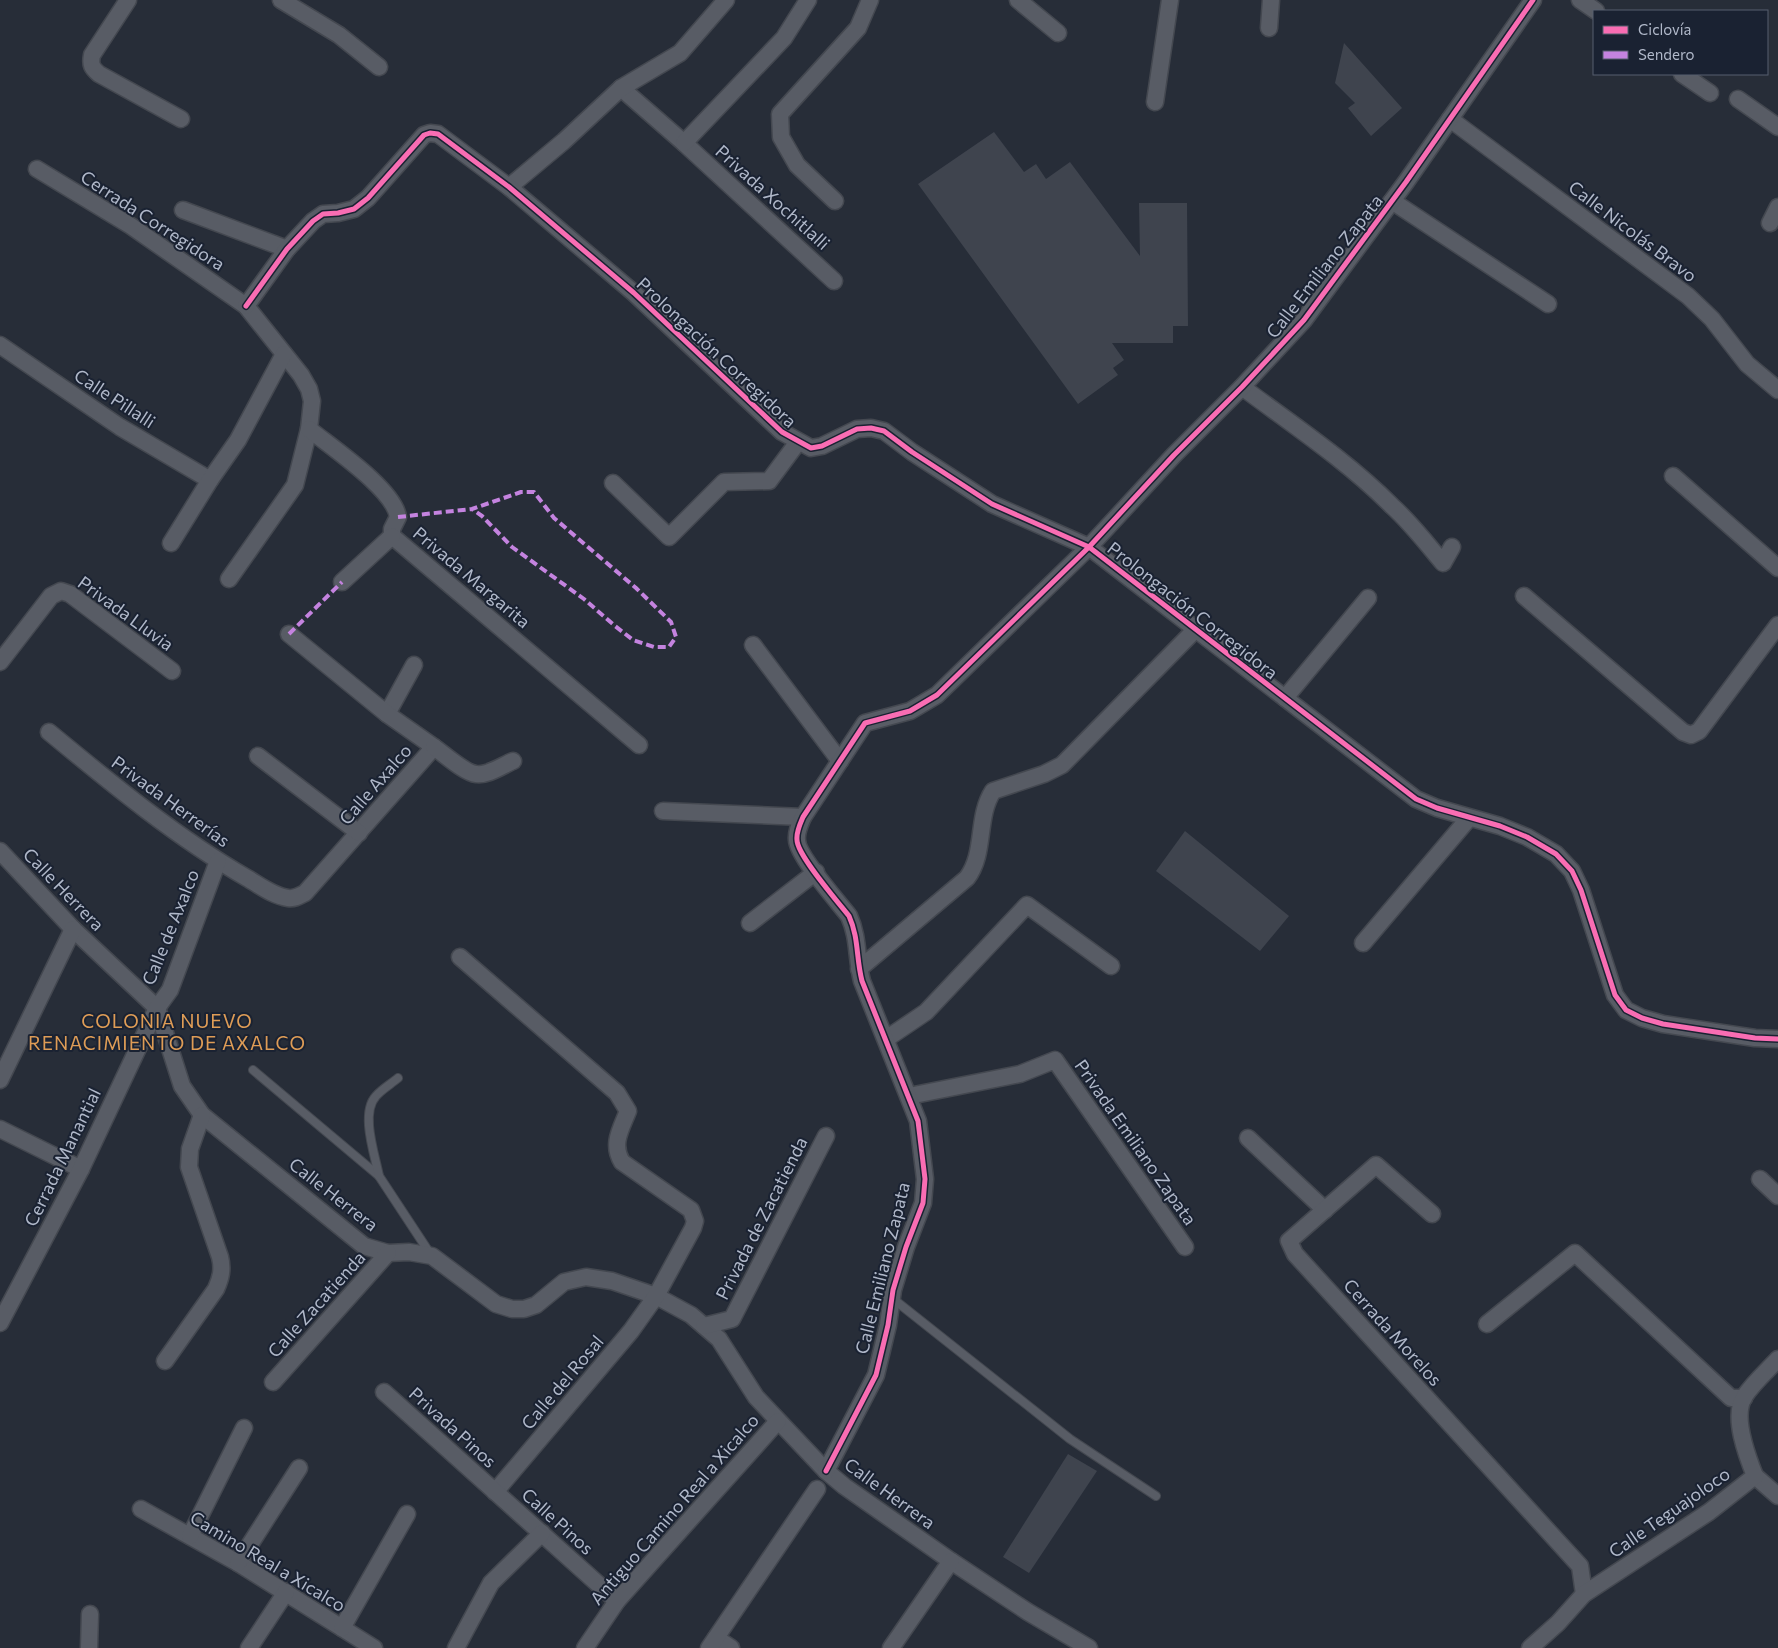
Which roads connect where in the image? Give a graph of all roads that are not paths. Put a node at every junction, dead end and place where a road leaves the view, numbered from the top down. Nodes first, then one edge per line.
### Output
1 (128, 0) edge
2 (281, 0) edge
3 (726, 0) edge
4 (808, 0) edge
5 (870, 0) edge
6 (1018, 0) edge
7 (1170, 0) edge
8 (1271, 0) edge
9 (1533, 0) edge
10 (1580, 0) edge
11 (1595, 10) edge
12 (1269, 28) dead end
13 (1058, 33) dead end
14 (379, 67) dead end
15 (1683, 75) edge
16 (621, 88) junction
17 (1710, 93) dead end
18 (1738, 99) dead end
19 (1155, 102) dead end
20 (181, 119) dead end
21 (1450, 120) junction
22 (1778, 127) edge
23 (684, 143) junction
24 (37, 169) dead end
25 (509, 187) junction
26 (1392, 201) junction
27 (835, 202) dead end
28 (1778, 207) edge
29 (183, 210) dead end
30 (1770, 223) dead end
31 (287, 249) junction
32 (834, 280) dead end
33 (1548, 304) dead end
34 (246, 306) junction
35 (0, 345) edge
36 (284, 354) junction
37 (1242, 387) junction
38 (1778, 390) edge
39 (309, 429) junction
40 (798, 442) junction
41 (1673, 476) dead end
42 (210, 480) junction
43 (613, 483) dead end
44 (392, 536) junction
45 (171, 543) dead end
46 (1089, 547) junction
47 (1452, 547) dead end
48 (1778, 568) edge
49 (229, 578) dead end
50 (342, 582) dead end
51 (1524, 596) dead end
52 (1368, 598) dead end
53 (1778, 625) edge
54 (1195, 630) junction
55 (290, 634) dead end
56 (753, 645) dead end
57 (0, 662) edge
58 (414, 665) dead end
59 (172, 671) dead end
60 (1285, 698) junction
61 (387, 714) junction
62 (49, 732) dead end
63 (640, 745) dead end
64 (434, 747) junction
65 (258, 756) dead end
66 (513, 761) dead end
67 (840, 761) junction
68 (663, 811) dead end
69 (803, 817) junction
70 (1469, 818) junction
71 (359, 833) junction
72 (0, 850) edge
73 (218, 861) junction
74 (816, 872) junction
75 (275, 894) joint
76 (750, 923) dead end
77 (73, 929) junction
78 (1363, 943) dead end
79 (460, 957) dead end
80 (1110, 966) dead end
81 (859, 969) junction
82 (157, 1008) junction
83 (1778, 1039) edge
84 (886, 1040) junction
85 (253, 1070) dead end
86 (398, 1078) dead end
87 (0, 1080) edge
88 (909, 1096) junction
89 (202, 1115) junction
90 (0, 1129) edge
91 (826, 1136) dead end
92 (1248, 1138) dead end
93 (81, 1169) junction
94 (379, 1176) junction
95 (1760, 1179) dead end
96 (1778, 1196) edge
97 (1325, 1210) junction
98 (1432, 1214) dead end
99 (1185, 1247) dead end
100 (388, 1253) junction
101 (432, 1256) junction
102 (656, 1296) junction
103 (892, 1298) junction
104 (0, 1323) edge
105 (1488, 1324) dead end
106 (704, 1326) junction
107 (1778, 1359) edge
108 (166, 1361) dead end
109 (273, 1382) dead end
110 (384, 1392) dead end
111 (1744, 1398) junction
112 (778, 1421) junction
113 (244, 1428) dead end
114 (299, 1468) dead end
115 (826, 1470) junction
116 (1755, 1476) junction
117 (817, 1489) dead end
118 (495, 1492) junction
119 (1156, 1496) dead end
120 (1778, 1496) edge
121 (141, 1509) dead end
122 (407, 1514) dead end
123 (542, 1533) junction
124 (190, 1536) junction
125 (951, 1561) junction
126 (238, 1563) junction
127 (286, 1592) junction
128 (1584, 1594) junction
129 (617, 1601) junction
130 (90, 1614) dead end
131 (342, 1628) junction
132 (713, 1643) edge
133 (1533, 1647) edge
134 (89, 1648) edge
135 (249, 1648) edge
136 (374, 1648) edge
137 (456, 1648) edge
138 (585, 1648) edge
139 (731, 1648) edge
140 (891, 1648) edge
141 (1088, 1648) edge

1 - 20 street
2 - 14 street
3 - 16 street
4 - 23 street
5 - 27 street
6 - 13 street
7 - 19 street
8 - 12 street
9 - 21 street, Calle Emiliano Zapata
10 - 11 street
15 - 17 street
16 - 23 street, Privada Xochitlalli
16 - 25 street
18 - 22 street
21 - 26 street, Calle Emiliano Zapata
21 - 38 street, Calle Nicolás Bravo
23 - 32 street, Privada Xochitlalli
24 - 34 street, Cerrada Corregidora
25 - 31 street, Prolongación Corregidora
25 - 40 street, Prolongación Corregidora
26 - 33 street
26 - 37 street, Calle Emiliano Zapata
28 - 30 street
29 - 31 street
31 - 34 street, Prolongación Corregidora
34 - 36 street
35 - 42 street, Calle Pillalli
36 - 39 street
36 - 42 street
37 - 46 street, Calle Emiliano Zapata
37 - 47 street
39 - 44 street, Privada Margarita
39 - 49 street
40 - 43 street
40 - 46 street, Prolongación Corregidora
41 - 48 street
42 - 45 street
44 - 50 street
44 - 63 street, Privada Margarita
46 - 54 street, Prolongación Corregidora
46 - 67 street, Calle Emiliano Zapata
51 - 53 street
52 - 60 street
54 - 60 street, Prolongación Corregidora
54 - 81 street
55 - 61 street, Calle Axalco
56 - 67 street
57 - 59 street, Privada Lluvia
58 - 61 street
60 - 70 street, Prolongación Corregidora
61 - 64 street, Calle Axalco
62 - 73 street, Privada Herrerías
64 - 66 street
64 - 71 street, Calle Axalco
65 - 71 street
67 - 69 street, Calle Emiliano Zapata
68 - 69 street
69 - 74 street, Calle Emiliano Zapata
70 - 78 street
70 - 83 street, Prolongación Corregidora
71 - 75 street, Calle Axalco
72 - 77 street, Calle Herrera
73 - 75 street, Privada Herrerías
73 - 82 street, Calle de Axalco
74 - 76 street
74 - 81 street, Calle Emiliano Zapata
77 - 82 street, Calle Herrera
77 - 87 street
79 - 102 street, Calle del Rosal
80 - 84 street
81 - 84 street, Calle Emiliano Zapata
82 - 89 street, Calle Herrera
82 - 93 street, Cerrada Manantial
84 - 88 street, Calle Emiliano Zapata
85 - 94 lane
86 - 94 lane
88 - 99 street, Privada Emiliano Zapata
88 - 103 street, Calle Emiliano Zapata
89 - 100 street, Calle Herrera
89 - 108 street
90 - 93 street
91 - 106 street, Privada de Zacatienda
92 - 97 street
93 - 104 street, Cerrada Manantial
94 - 101 lane
95 - 96 street
97 - 98 street, Cerrada Morelos
97 - 128 street, Cerrada Morelos
100 - 101 street, Calle Herrera
100 - 109 street, Calle Zacatienda
101 - 102 street, Calle Herrera
102 - 106 street, Calle Herrera
102 - 118 street, Calle del Rosal
103 - 115 street, Calle Emiliano Zapata
103 - 119 lane
105 - 111 street
106 - 112 street, Calle Herrera
107 - 111 street
110 - 118 street, Privada Pinos
111 - 116 street, Calle Teguajoloco
112 - 115 street, Calle Herrera
112 - 129 street, Antiguo Camino Real a Xicalco
113 - 124 street
114 - 126 street
115 - 125 street, Calle Herrera
116 - 120 street
116 - 128 street, Calle Teguajoloco
117 - 132 street
118 - 123 street, Calle Pinos
121 - 124 street, Camino Real a Xicalco
122 - 131 street
123 - 129 street, Calle Pinos
123 - 137 street
124 - 126 street, Camino Real a Xicalco
125 - 140 street
125 - 141 street, Calle Herrera
126 - 127 street, Camino Real a Xicalco
127 - 131 street, Camino Real a Xicalco
127 - 135 street
128 - 133 street, Calle Teguajoloco
129 - 138 street, Antiguo Camino Real a Xicalco
130 - 134 street
131 - 136 street, Camino Real a Xicalco
132 - 139 street

